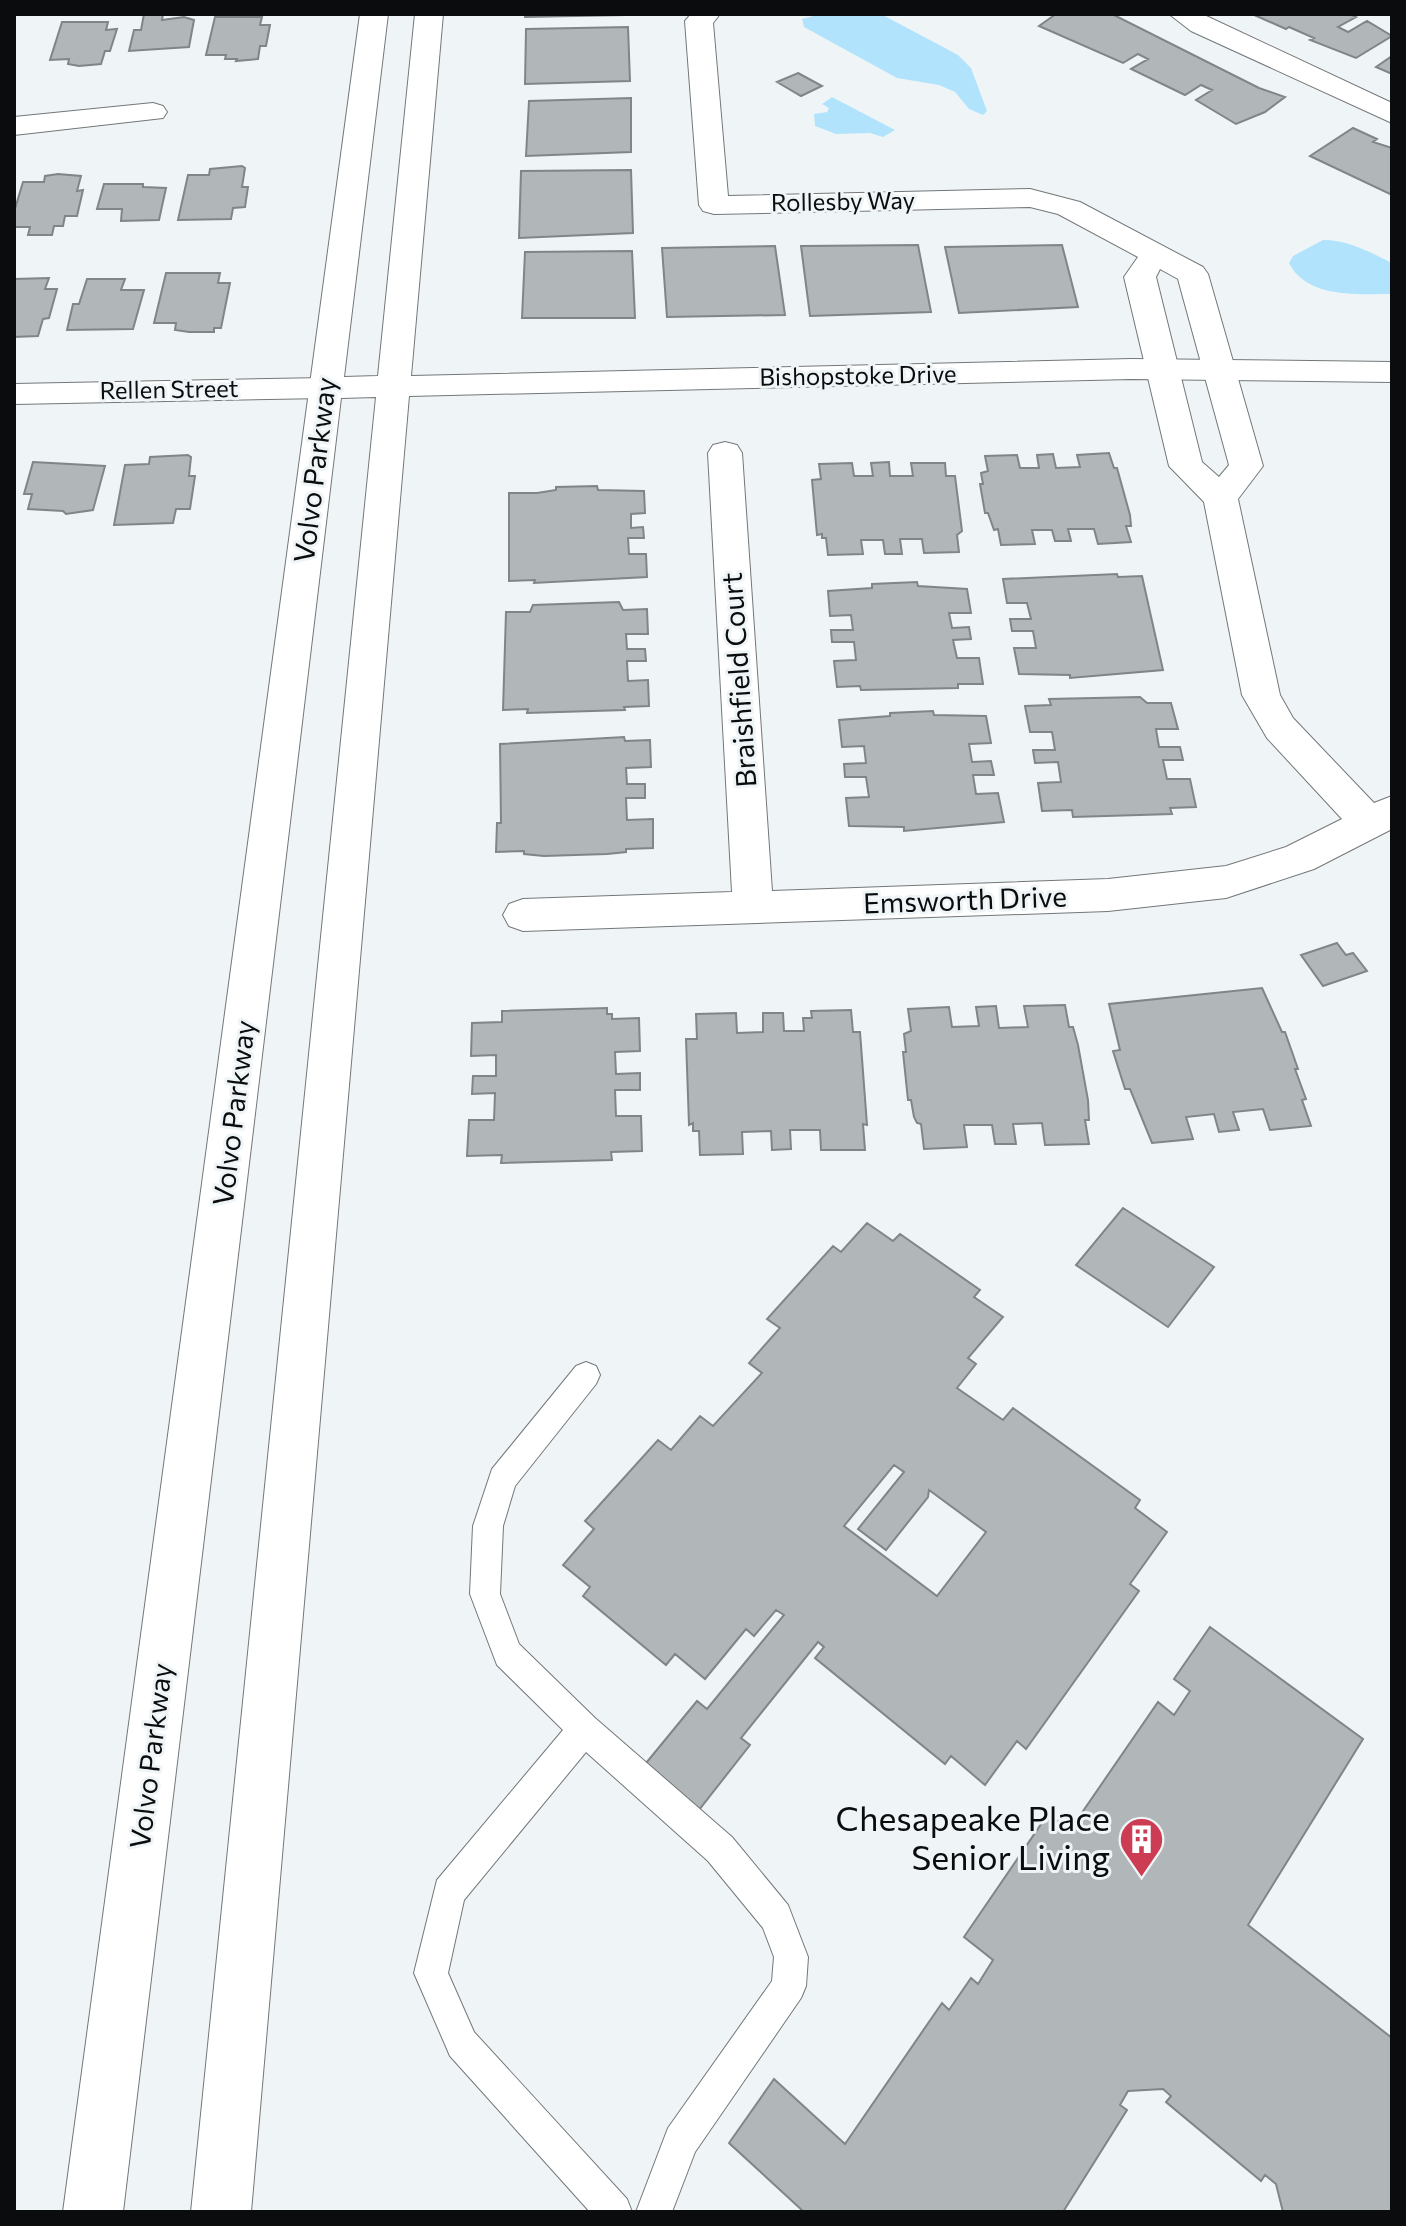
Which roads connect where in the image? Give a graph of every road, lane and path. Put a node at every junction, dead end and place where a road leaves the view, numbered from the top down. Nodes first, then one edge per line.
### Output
1 (374, 14) edge
2 (429, 14) edge
3 (706, 14) edge
4 (1183, 14) edge
5 (153, 112) dead end
6 (1392, 114) edge
7 (14, 126) edge
8 (1155, 254) junction
9 (1162, 369) junction
10 (1219, 370) junction
11 (1392, 372) edge
12 (394, 387) junction
13 (325, 388) junction
14 (14, 394) edge
15 (725, 453) dead end
16 (1221, 498) junction
17 (1381, 818) edge
18 (753, 908) junction
19 (523, 915) dead end
20 (586, 1375) dead end
21 (584, 1729) junction
22 (93, 2212) edge
23 (221, 2212) edge
24 (614, 2212) edge
25 (654, 2212) edge

1 - 13 street, Volvo Parkway
2 - 12 street
3 - 8 street, Rollesby Way
4 - 6 street
5 - 7 street
8 - 9 street
8 - 10 street, Rollesby Way
9 - 10 street, Bishopstoke Drive
9 - 12 street, Bishopstoke Drive
9 - 16 street
10 - 11 street, Bishopstoke Drive
10 - 16 street, Rollesby Way
12 - 13 street, Bishopstoke Drive
12 - 23 street
13 - 14 street, Rellen Street
13 - 22 street, Volvo Parkway
15 - 18 street, Braishfield Court
16 - 17 street
17 - 18 street, Emsworth Drive
18 - 19 street, Emsworth Drive
20 - 21 lane
21 - 24 lane
21 - 25 lane

